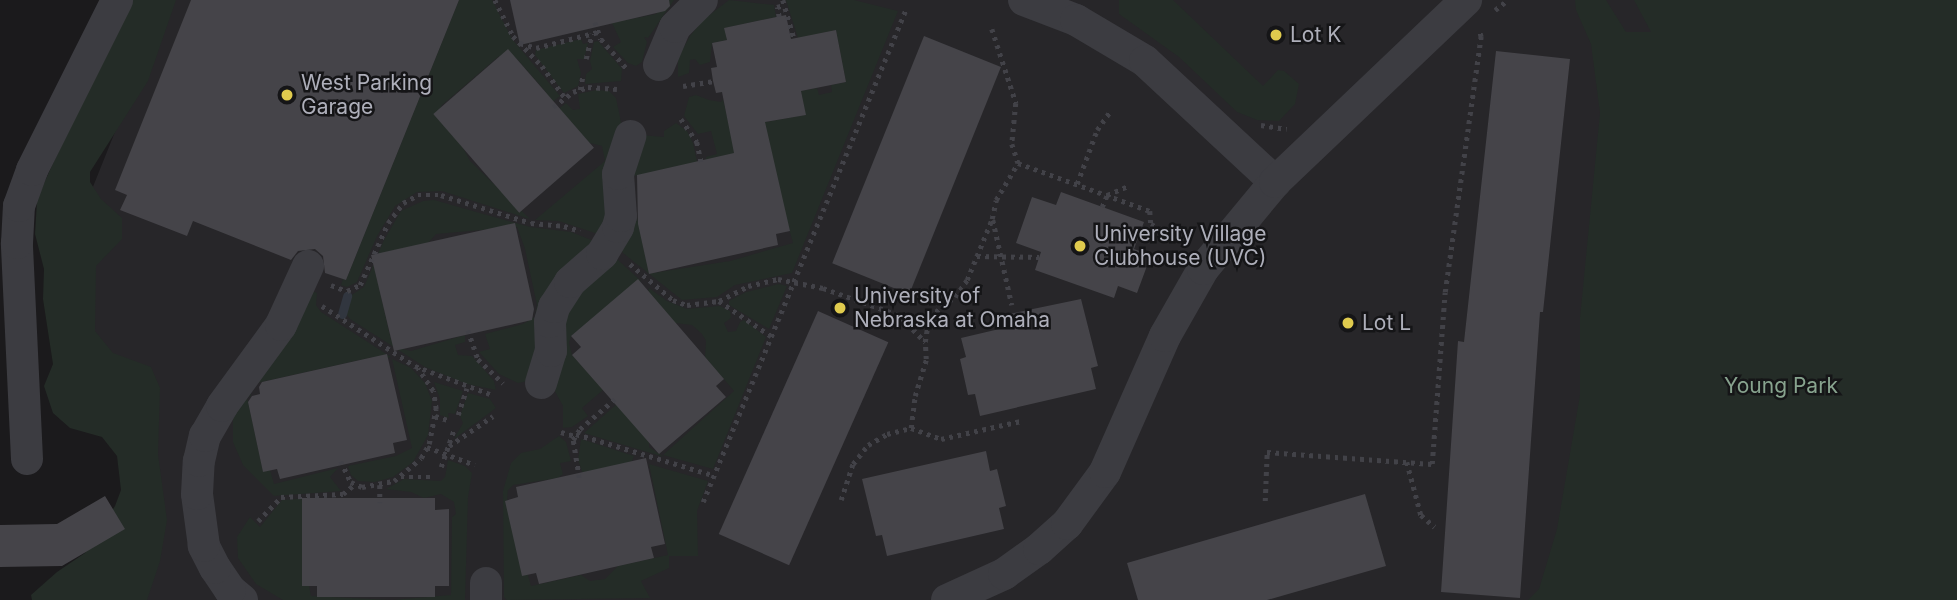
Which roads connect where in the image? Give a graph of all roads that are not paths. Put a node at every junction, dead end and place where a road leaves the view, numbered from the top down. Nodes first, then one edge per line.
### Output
1 (117, 0) edge
2 (702, 0) edge
3 (1024, 0) edge
4 (1471, 13) edge
5 (644, 68) road end
6 (630, 136) dead end
7 (1275, 182) junction
8 (316, 274) road end
9 (541, 383) dead end
10 (27, 459) dead end
11 (242, 600) edge
12 (947, 600) edge

1 - 10 street
2 - 5 street
3 - 7 street
4 - 7 street
6 - 9 street
7 - 12 street
8 - 11 street

